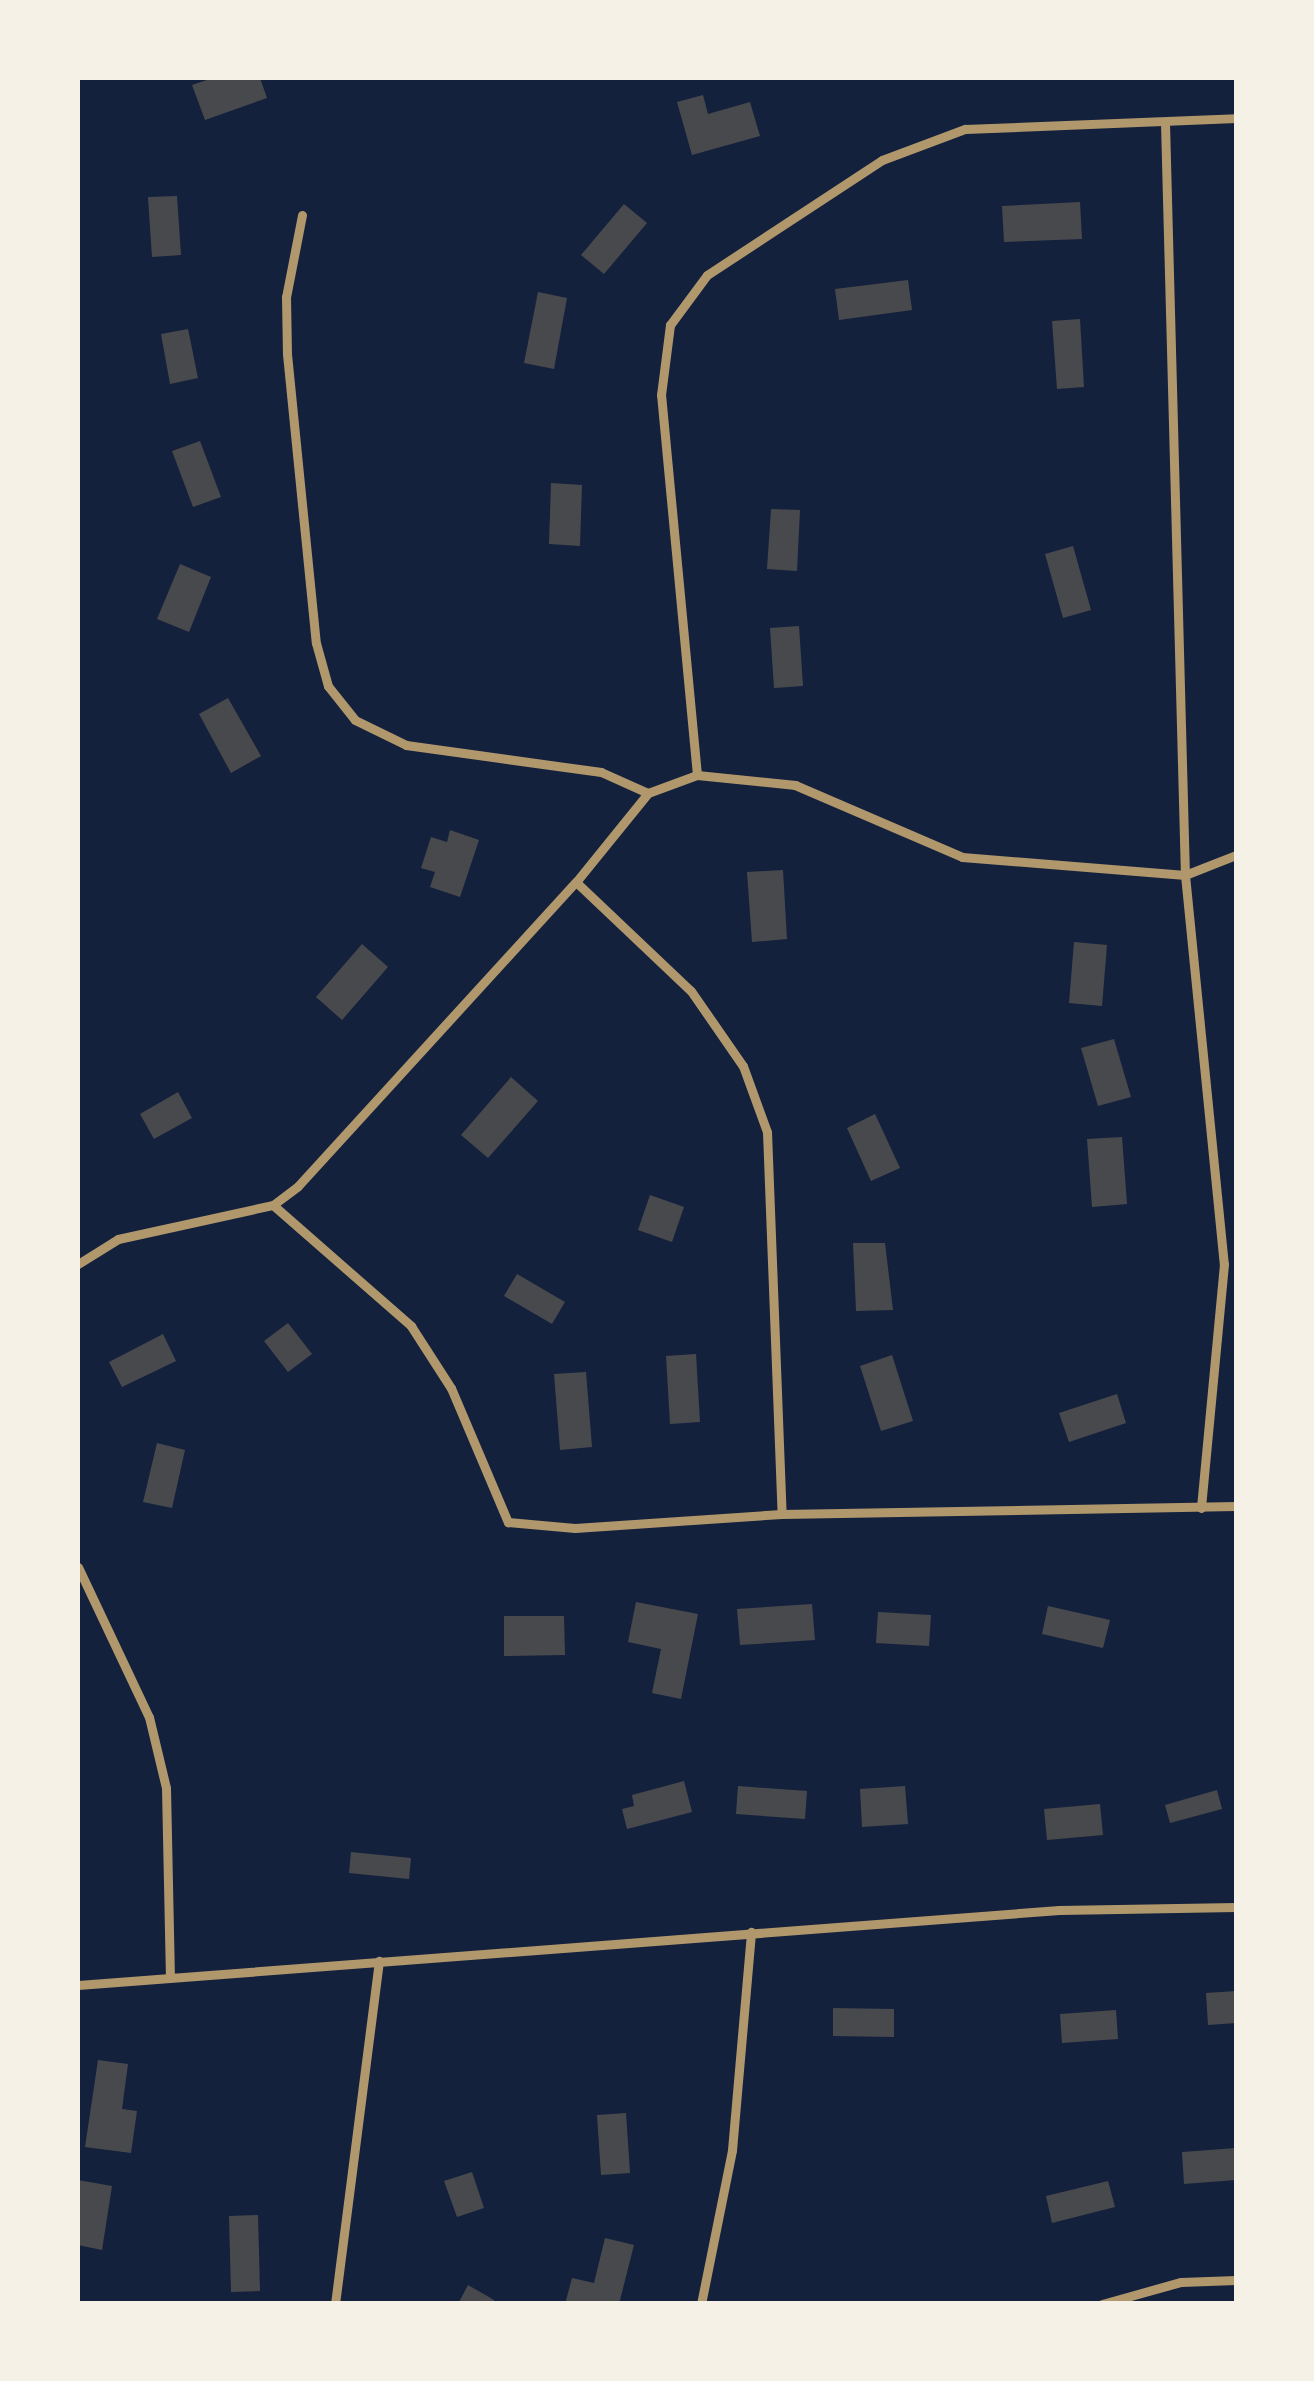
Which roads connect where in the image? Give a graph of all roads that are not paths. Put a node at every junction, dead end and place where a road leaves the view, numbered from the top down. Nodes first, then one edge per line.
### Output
1 (1236, 118) edge
2 (1165, 123) junction
3 (302, 215) dead end
4 (697, 775) junction
5 (648, 792) junction
6 (1236, 855) edge
7 (1185, 875) junction
8 (576, 882) junction
9 (274, 1205) junction
10 (78, 1264) edge
11 (1236, 1506) edge
12 (1201, 1508) junction
13 (782, 1514) junction
14 (78, 1568) edge
15 (1236, 1907) edge
16 (752, 1932) junction
17 (379, 1961) junction
18 (170, 1975) junction
19 (78, 1985) edge
20 (1236, 2280) edge
21 (336, 2304) edge
22 (701, 2304) edge
23 (1102, 2304) edge

1 - 2 street
2 - 4 street
2 - 7 street
3 - 5 street
4 - 5 street
4 - 7 street
5 - 8 street
6 - 7 street
7 - 12 street
8 - 9 street
8 - 13 street
9 - 10 street
9 - 13 street
11 - 12 street
12 - 13 street
14 - 18 street
15 - 16 street
16 - 17 street
16 - 22 street
17 - 18 street
17 - 21 street
18 - 19 street
20 - 23 street

